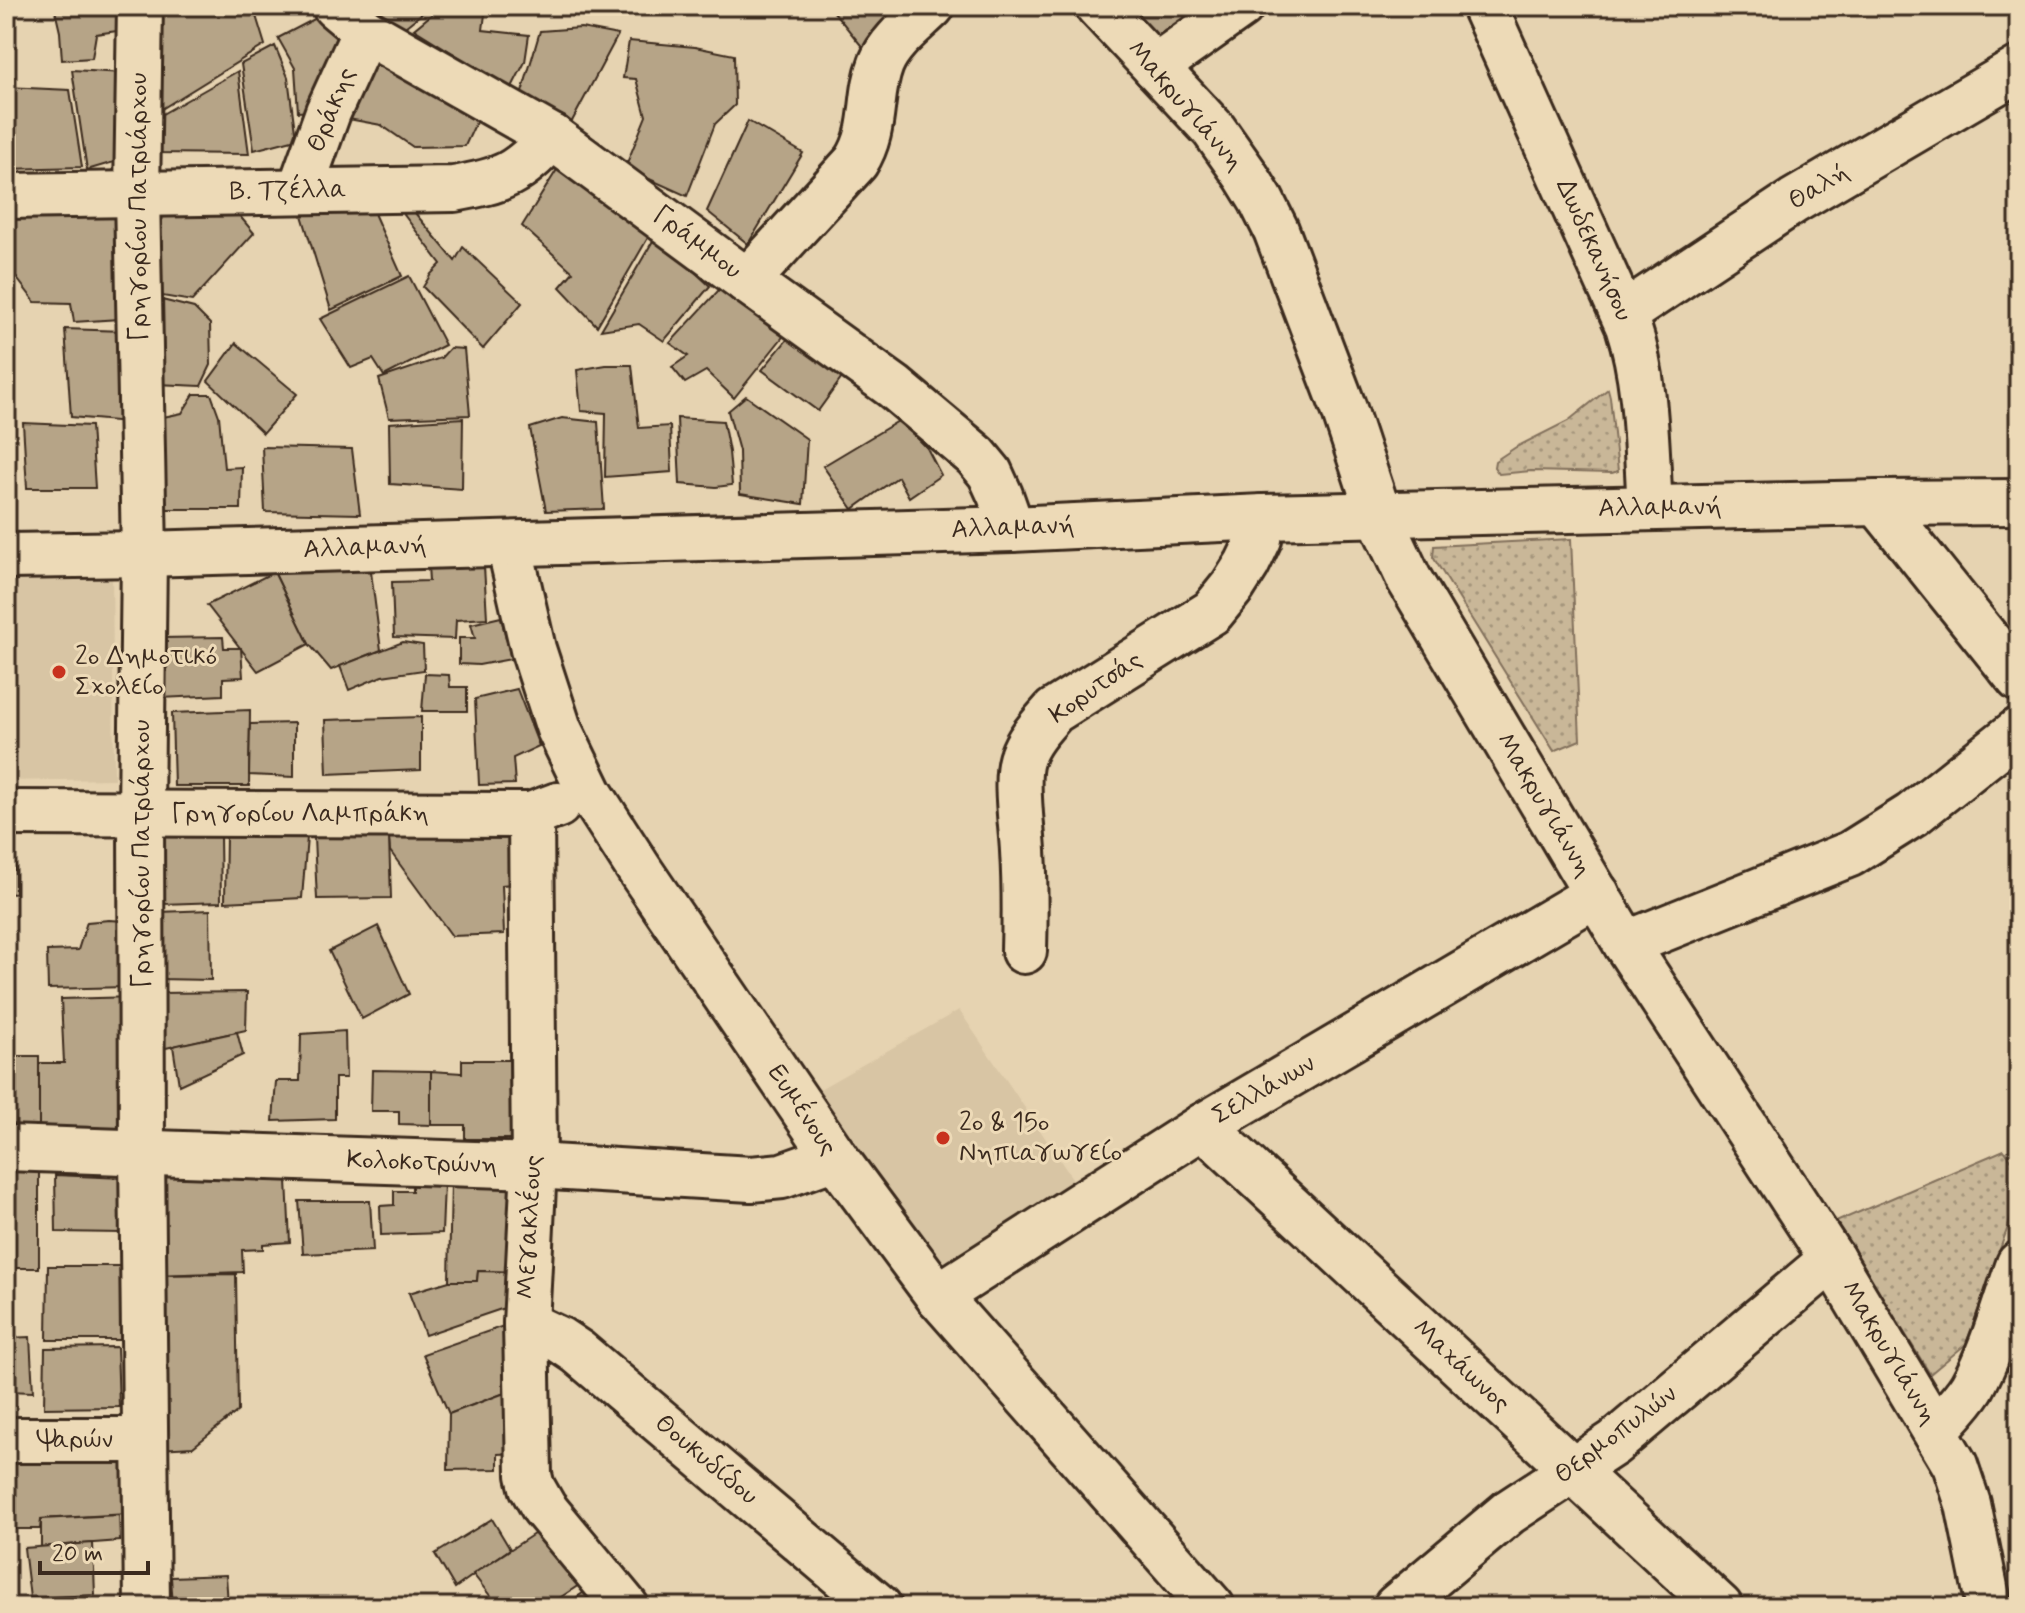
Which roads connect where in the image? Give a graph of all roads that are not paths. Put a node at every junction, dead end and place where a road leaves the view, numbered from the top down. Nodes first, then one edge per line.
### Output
1 (140, 6) edge
2 (932, 6) edge
3 (1098, 6) edge
4 (1241, 6) edge
5 (1484, 6) edge
6 (350, 19) edge
7 (1155, 67) junction
8 (2019, 69) edge
9 (552, 137) junction
10 (300, 190) junction
11 (137, 194) junction
12 (6, 196) edge
13 (747, 281) junction
14 (1624, 314) junction
15 (2019, 502) edge
16 (1878, 503) junction
17 (1650, 508) junction
18 (1379, 515) junction
19 (1263, 517) junction
20 (1012, 529) junction
21 (509, 544) junction
22 (144, 554) junction
23 (6, 556) edge
24 (2019, 679) edge
25 (2019, 730) edge
26 (590, 793) junction
27 (6, 813) edge
28 (141, 813) junction
29 (531, 815) junction
30 (1597, 894) junction
31 (1626, 944) junction
32 (1024, 951) dead end
33 (1203, 1126) junction
34 (6, 1148) edge
35 (142, 1154) junction
36 (835, 1157) junction
37 (534, 1166) junction
38 (1832, 1259) junction
39 (2019, 1264) edge
40 (938, 1296) junction
41 (526, 1324) junction
42 (1936, 1430) junction
43 (6, 1440) edge
44 (144, 1440) junction
45 (1572, 1470) junction
46 (147, 1607) edge
47 (626, 1607) edge
48 (879, 1607) edge
49 (1212, 1607) edge
50 (1396, 1607) edge
51 (1720, 1607) edge
52 (1989, 1607) edge

1 - 11 street, Γρηγορίου Πατριάρχου
2 - 13 street
3 - 7 street, Μακρυγιάννη
4 - 7 street
5 - 14 street, Δωδεκανήσου
6 - 9 street, Γράμμου
6 - 10 street, Θράκης
7 - 18 street, Μακρυγιάννη
8 - 14 street, Θαλή
9 - 10 street, Β. Τζέλλα
9 - 13 street, Γράμμου
10 - 11 street, Β. Τζέλλα
11 - 12 street, Β. Τζέλλα
11 - 22 street, Γρηγορίου Πατριάρχου
13 - 20 street, Γράμμου
14 - 17 street, Δωδεκανήσου
15 - 16 street, Αλλαμανή
16 - 17 street, Αλλαμανή
16 - 24 street
17 - 18 street, Αλλαμανή
18 - 19 street, Αλλαμανή
18 - 30 street, Μακρυγιάννη
19 - 20 street, Αλλαμανή
19 - 32 street, Κορυτσάς
20 - 21 street, Αλλαμανή
21 - 22 street, Αλλαμανή
21 - 26 street, Ευμένους
22 - 23 street, Αλλαμανή
22 - 28 street, Γρηγορίου Πατριάρχου
25 - 31 street
26 - 29 street, Γρηγορίου Λαμπράκη
26 - 36 street, Ευμένους
27 - 28 street, Γρηγορίου Λαμπράκη
28 - 29 street, Γρηγορίου Λαμπράκη
28 - 35 street, Γρηγορίου Πατριάρχου
29 - 37 street, Μεγακλέους
30 - 31 street, Μακρυγιάννη
30 - 33 street, Σελλάνων
31 - 38 street, Μακρυγιάννη
33 - 40 street, Σελλάνων
33 - 45 street, Μαχάωνος
34 - 35 street, Κολοκοτρώνη
35 - 37 street, Κολοκοτρώνη
35 - 44 street, Γρηγορίου Πατριάρχου
36 - 37 street, Κολοκοτρώνη
36 - 40 street, Ευμένους
37 - 41 street, Μεγακλέους
38 - 42 street, Μακρυγιάννη
38 - 45 street, Θερμοπυλών
39 - 42 street
40 - 49 street, Ευμένους
41 - 47 street, Μεγακλέους
41 - 48 street, Θουκυδίδου
42 - 52 street, Μακρυγιάννη
43 - 44 street, Ψαρών
44 - 46 street, Γρηγορίου Πατριάρχου
45 - 50 street, Θερμοπυλών
45 - 51 street, Μαχάωνος

